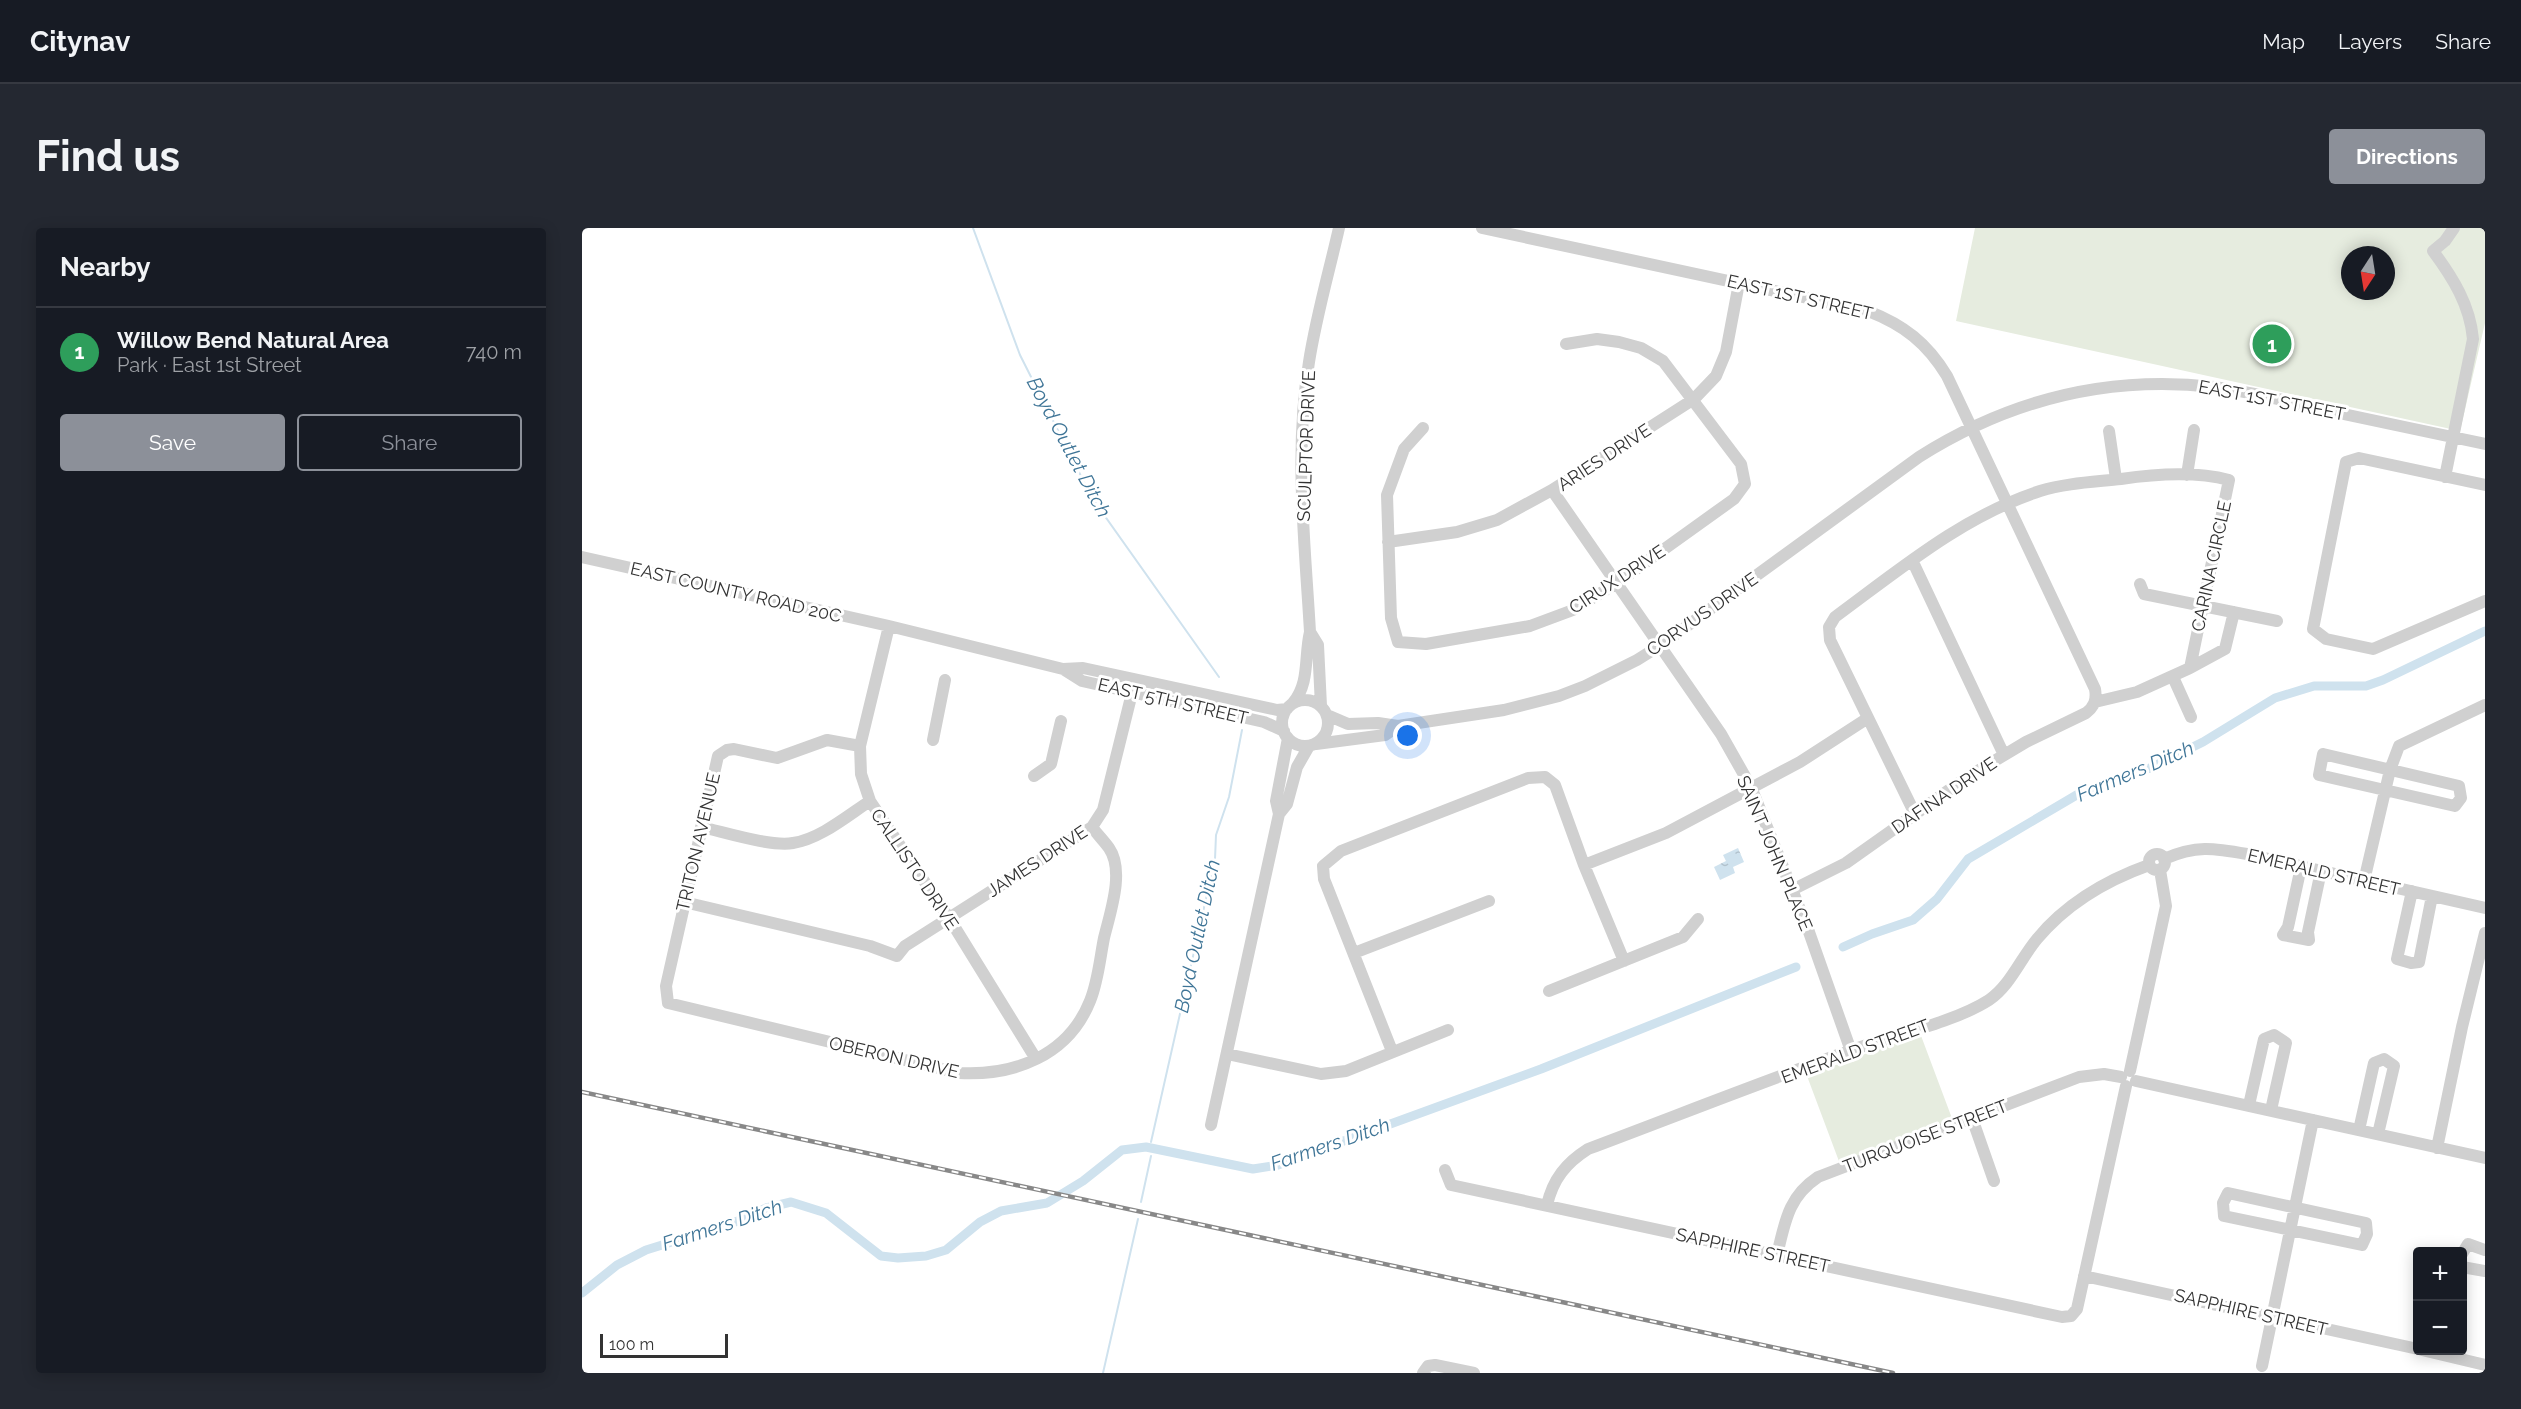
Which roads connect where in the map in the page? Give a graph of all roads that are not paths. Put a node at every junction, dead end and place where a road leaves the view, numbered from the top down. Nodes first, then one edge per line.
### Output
1 (1338, 228) edge
2 (1482, 228) edge
3 (2454, 228) edge
4 (1739, 283) junction
5 (1566, 344) dead end
6 (1694, 399) junction
7 (1971, 426) junction
8 (1423, 428) dead end
9 (2194, 430) dead end
10 (2109, 431) dead end
11 (2453, 437) junction
12 (2485, 444) edge
13 (2187, 476) junction
14 (2445, 477) junction
15 (2116, 479) junction
16 (2485, 485) edge
17 (1552, 490) junction
18 (2009, 504) junction
19 (1388, 542) junction
20 (582, 557) edge
21 (1912, 560) junction
22 (1617, 583) junction
23 (2140, 584) dead end
24 (2485, 602) edge
25 (2202, 606) junction
26 (2235, 612) junction
27 (2277, 621) dead end
28 (889, 626) junction
29 (1310, 632) junction
30 (1660, 645) junction
31 (2190, 668) junction
32 (1062, 669) junction
33 (2173, 676) junction
34 (945, 680) dead end
35 (1132, 693) junction
36 (2095, 702) junction
37 (2485, 705) edge
38 (1290, 706) junction
39 (1324, 711) junction
40 (2191, 717) dead end
41 (1868, 718) junction
42 (1061, 721) dead end
43 (1398, 726) junction
44 (1286, 735) junction
45 (933, 740) dead end
46 (1312, 745) junction
47 (860, 746) junction
48 (2004, 755) junction
49 (2390, 770) junction
50 (1034, 776) dead end
51 (1750, 788) junction
52 (2386, 790) junction
53 (870, 801) junction
54 (1280, 814) junction
55 (1915, 814) junction
56 (701, 827) junction
57 (1092, 827) junction
58 (1584, 865) junction
59 (2158, 865) junction
60 (2301, 867) junction
61 (2321, 871) junction
62 (2364, 881) junction
63 (1792, 890) junction
64 (2412, 891) junction
65 (2432, 896) junction
66 (1489, 901) dead end
67 (684, 902) junction
68 (2485, 908) edge
69 (949, 918) junction
70 (1698, 919) dead end
71 (2485, 933) edge
72 (1354, 953) junction
73 (1624, 961) junction
74 (1549, 991) dead end
75 (668, 1003) joint
76 (1448, 1030) dead end
77 (1392, 1051) junction
78 (1851, 1051) junction
79 (1227, 1054) junction
80 (1036, 1059) junction
81 (2128, 1079) junction
82 (2249, 1105) junction
83 (2271, 1110) junction
84 (1972, 1118) junction
85 (2313, 1120) junction
86 (1211, 1125) dead end
87 (2359, 1130) junction
88 (2378, 1134) junction
89 (2437, 1148) junction
90 (2485, 1158) edge
91 (1444, 1170) dead end
92 (1994, 1181) dead end
93 (1547, 1205) junction
94 (2295, 1207) junction
95 (2290, 1228) junction
96 (2466, 1247) edge
97 (2485, 1250) edge
98 (1777, 1255) junction
99 (2467, 1268) edge
100 (2485, 1271) edge
101 (2084, 1276) junction
102 (2272, 1318) junction
103 (2413, 1349) edge
104 (2443, 1355) edge
105 (2485, 1365) edge
106 (2262, 1366) dead end
107 (1426, 1370) edge
108 (1474, 1373) edge

1 - 29 street, SCULPTOR DRIVE
2 - 4 street, EAST 1ST STREET
3 - 11 street
4 - 6 street, ARIES DRIVE
4 - 7 street, EAST 1ST STREET
5 - 6 street
6 - 17 street, ARIES DRIVE
6 - 22 street, CIRUX DRIVE
7 - 11 street, EAST 1ST STREET
7 - 18 street
7 - 30 street, CORVUS DRIVE
8 - 19 street
9 - 13 street
10 - 15 street
11 - 12 street, EAST 1ST STREET
11 - 14 street
13 - 15 street, CARINA CIRCLE
13 - 25 street, CARINA CIRCLE
14 - 16 street
14 - 24 street
15 - 18 street, CARINA CIRCLE
17 - 19 street, ARIES DRIVE
17 - 22 street, SAINT JOHN PLACE
18 - 21 street, CARINA CIRCLE
18 - 36 street
19 - 22 street, CIRUX DRIVE
20 - 28 street, EAST COUNTY ROAD 20C
21 - 41 street, CARINA CIRCLE
21 - 48 street
22 - 30 street, SAINT JOHN PLACE
23 - 25 street
25 - 26 street
25 - 31 street, CARINA CIRCLE
26 - 27 street
26 - 31 street
28 - 32 street, EAST 5TH STREET
28 - 47 street, CALLISTO DRIVE
29 - 38 street, SCULPTOR DRIVE
29 - 39 street, SCULPTOR DRIVE
30 - 43 street, CORVUS DRIVE
30 - 51 street, SAINT JOHN PLACE
31 - 33 street
32 - 35 street, EAST 5TH STREET
32 - 38 street, EAST 5TH STREET
33 - 36 street
33 - 40 street
34 - 45 street
35 - 44 street, EAST 5TH STREET
35 - 57 street, JAMES DRIVE
36 - 48 street, DAFINA DRIVE
37 - 49 street
38 - 39 street
38 - 44 street
39 - 43 street, CORVUS DRIVE
39 - 46 street
41 - 51 street
41 - 55 street
42 - 50 street
43 - 46 street, CORVUS DRIVE
44 - 46 street
44 - 54 street
46 - 54 street
47 - 53 street, CALLISTO DRIVE
47 - 56 street, TRITON AVENUE
48 - 55 street, DAFINA DRIVE
49 - 52 street
49 - 52 street
49 - 52 street
51 - 58 street
51 - 63 street, SAINT JOHN PLACE
52 - 62 street
53 - 56 street
53 - 69 street, CALLISTO DRIVE
54 - 79 street
55 - 63 street, DAFINA DRIVE
56 - 67 street, TRITON AVENUE
57 - 69 street, JAMES DRIVE
57 - 80 street, OBERON DRIVE
58 - 72 street
58 - 73 street
59 - 60 street, EMERALD STREET
59 - 78 street, EMERALD STREET
59 - 81 street
60 - 61 street, EMERALD STREET
60 - 61 street
61 - 62 street, EMERALD STREET
62 - 64 street, EMERALD STREET
63 - 78 street, SAINT JOHN PLACE
64 - 65 street, EMERALD STREET
64 - 65 street
65 - 68 street, EMERALD STREET
66 - 72 street
67 - 69 street, JAMES DRIVE
67 - 75 street, TRITON AVENUE
69 - 80 street, CALLISTO DRIVE
70 - 73 street
71 - 89 street
72 - 77 street
73 - 74 street
75 - 80 street, OBERON DRIVE
76 - 77 street
77 - 79 street
78 - 93 street, EMERALD STREET
79 - 86 street
81 - 82 street, TURQUOISE STREET
81 - 84 street, TURQUOISE STREET
81 - 101 street
82 - 83 street, TURQUOISE STREET
82 - 83 street
83 - 85 street, TURQUOISE STREET
84 - 92 street
84 - 98 street, TURQUOISE STREET
85 - 87 street, TURQUOISE STREET
85 - 94 street
87 - 88 street, TURQUOISE STREET
87 - 88 street
88 - 89 street, TURQUOISE STREET
89 - 90 street, TURQUOISE STREET
91 - 93 street, SAPPHIRE STREET
93 - 98 street, SAPPHIRE STREET
94 - 95 street
94 - 95 street
94 - 95 street
95 - 102 street
96 - 97 street
98 - 101 street, SAPPHIRE STREET
99 - 100 street
101 - 102 street, SAPPHIRE STREET
102 - 103 street, SAPPHIRE STREET
102 - 106 street
104 - 105 street
107 - 108 street

